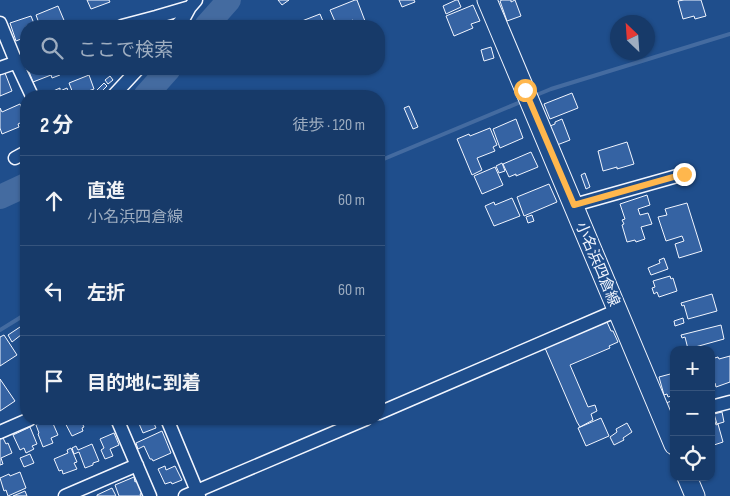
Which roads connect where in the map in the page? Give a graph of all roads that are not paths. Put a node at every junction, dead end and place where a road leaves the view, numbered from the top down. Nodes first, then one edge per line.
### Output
1 (487, 0) edge
2 (193, 3) edge
3 (145, 20) edge
4 (182, 20) edge
5 (0, 23) edge
6 (20, 59) edge
7 (20, 61) edge
8 (0, 68) edge
9 (25, 75) edge
10 (132, 75) edge
11 (30, 90) edge
12 (119, 90) edge
13 (684, 174) dead end
14 (574, 205) junction
15 (618, 310) junction
16 (730, 402) edge
17 (715, 406) edge
18 (385, 410) edge
19 (669, 420) edge
20 (20, 423) edge
21 (120, 425) edge
22 (169, 425) edge
23 (352, 425) edge
24 (0, 432) edge
25 (672, 436) edge
26 (137, 465) junction
27 (690, 481) edge
28 (194, 494) edge
29 (65, 496) edge
30 (150, 496) edge
31 (696, 496) edge

1 - 14 main road, 小名浜四倉線
2 - 3 street
2 - 4 street
5 - 6 street
7 - 8 street
9 - 11 street
10 - 12 street
13 - 14 street
14 - 15 main road, 小名浜四倉線
15 - 18 street
15 - 19 main road, 小名浜四倉線
16 - 17 street
19 - 25 main road, 小名浜四倉線
20 - 24 street
21 - 26 street
22 - 28 street
23 - 28 street
26 - 29 street
26 - 30 street
27 - 31 main road

